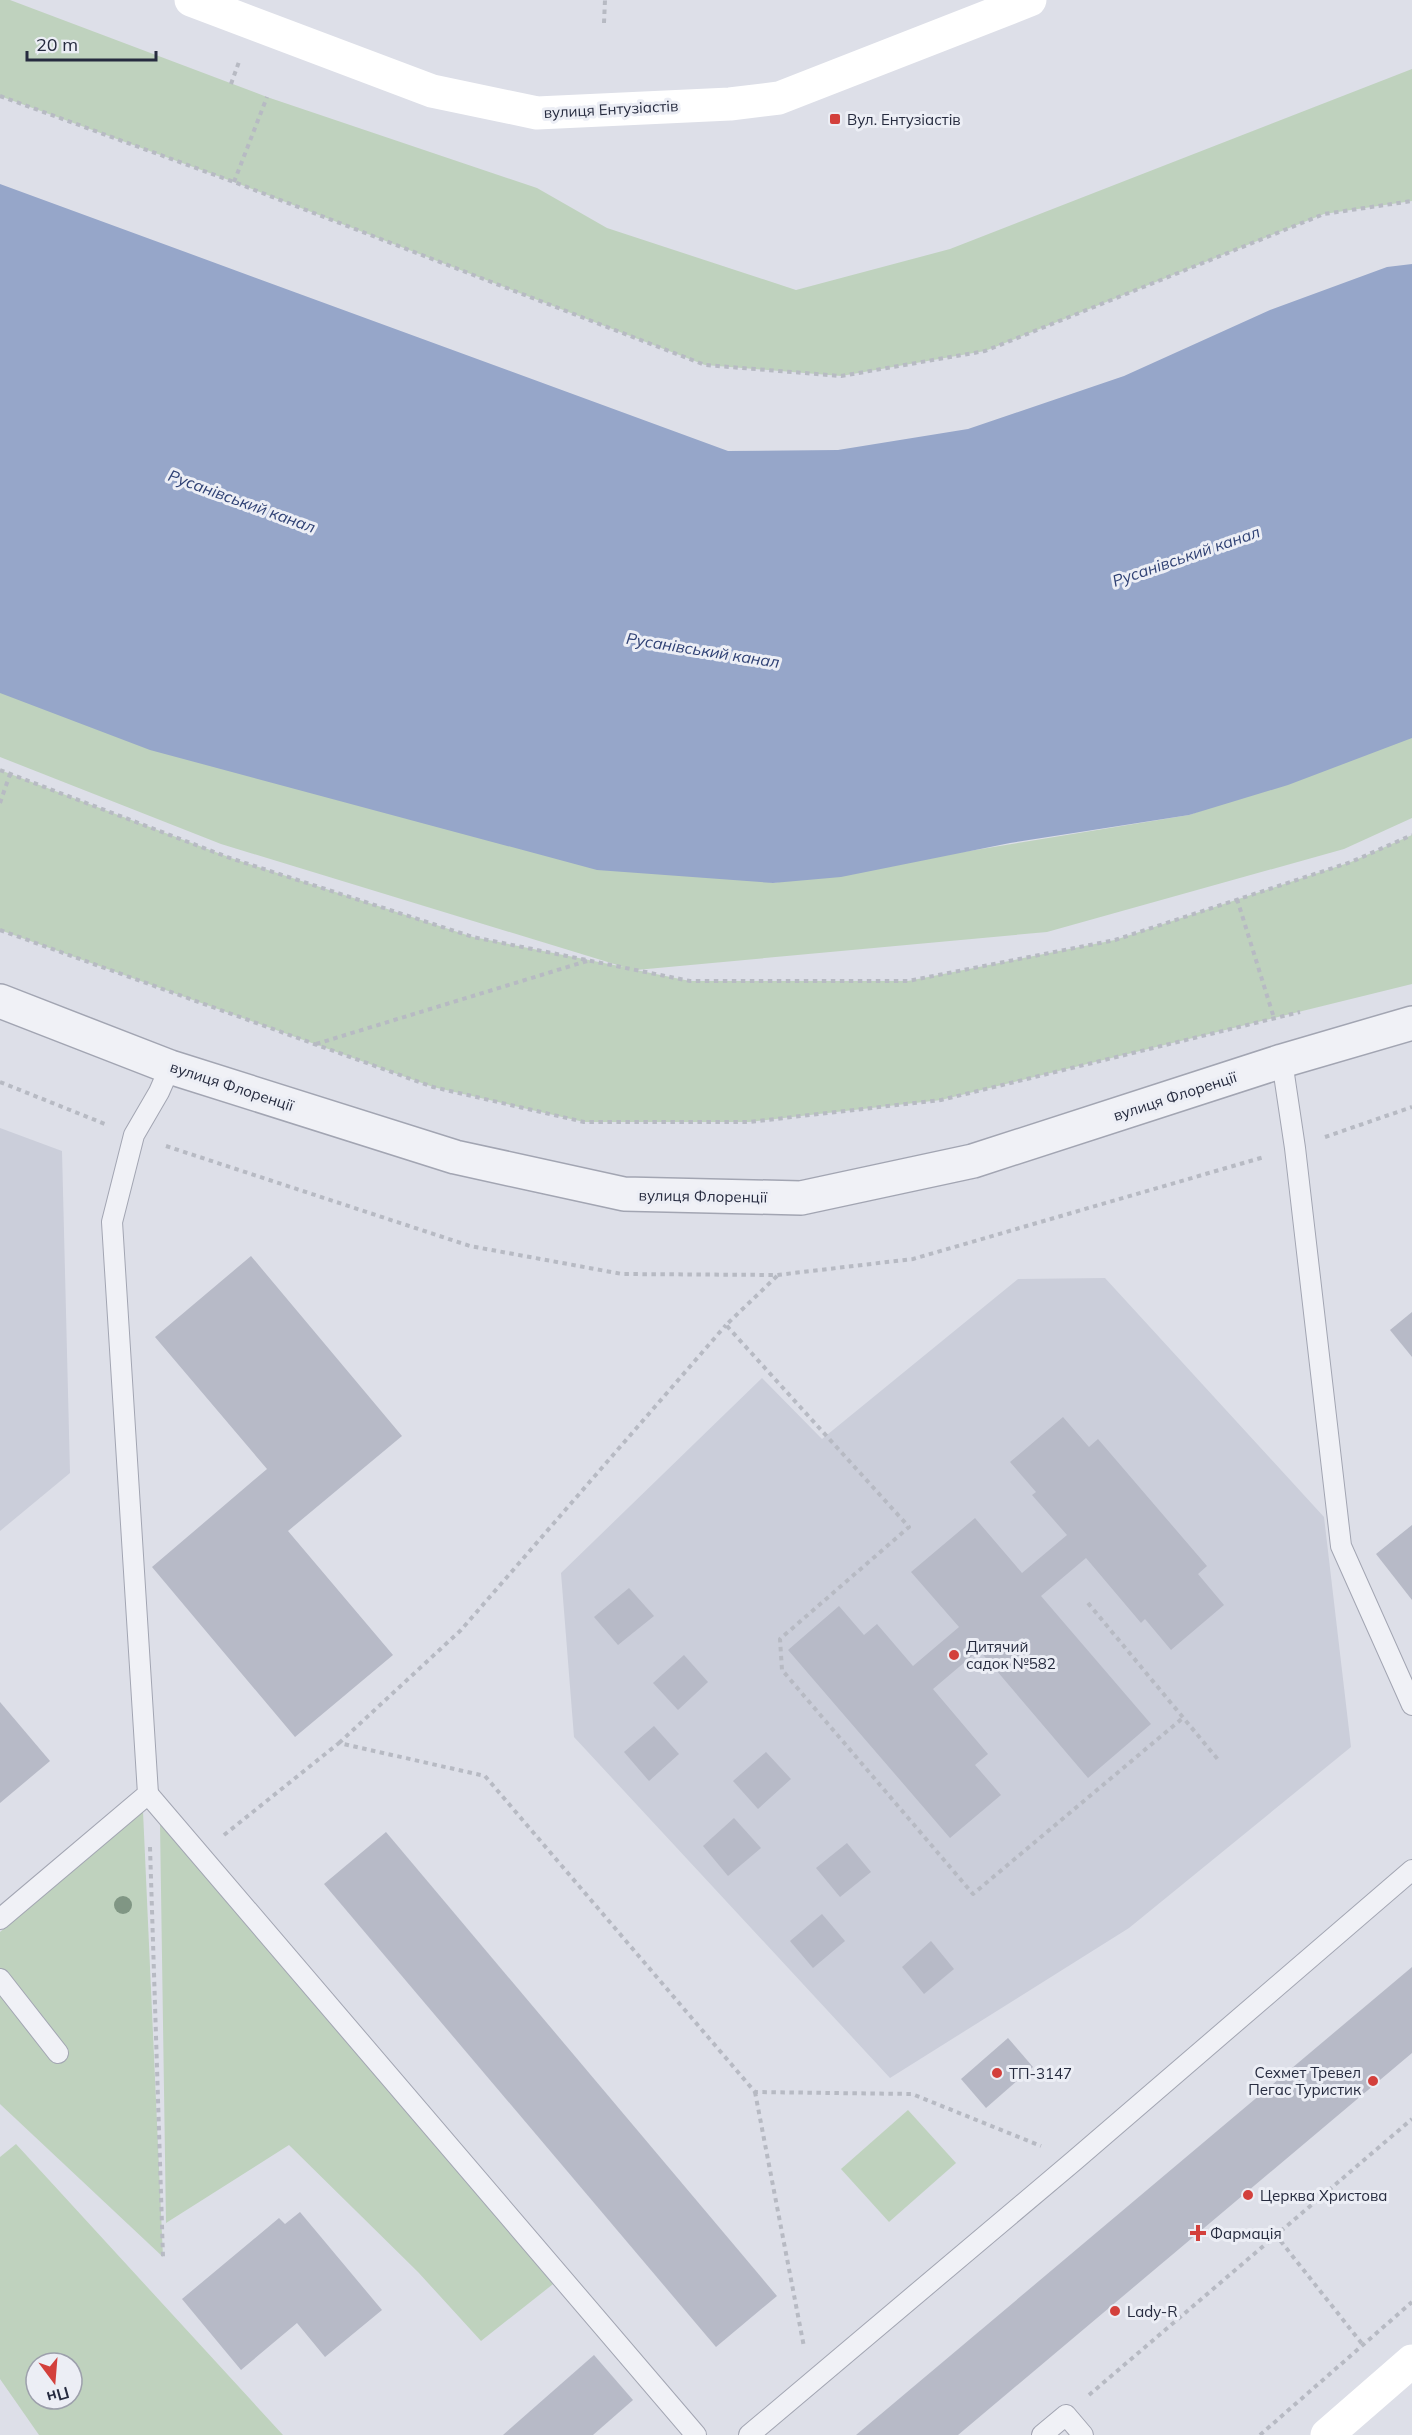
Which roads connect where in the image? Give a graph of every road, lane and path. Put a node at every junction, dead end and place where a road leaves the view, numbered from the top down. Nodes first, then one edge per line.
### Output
1 (191, 0) edge
2 (604, 0) edge
3 (1030, 0) edge
4 (604, 23) dead end
5 (0, 96) edge
6 (267, 98) dead end
7 (234, 182) junction
8 (1412, 201) edge
9 (0, 770) edge
10 (10, 774) junction
11 (0, 803) edge
12 (1412, 836) edge
13 (1237, 899) junction
14 (0, 930) edge
15 (589, 960) junction
16 (0, 1001) edge
17 (1308, 1010) dead end
18 (1274, 1018) junction
19 (1412, 1023) edge
20 (315, 1044) junction
21 (1282, 1061) junction
22 (170, 1067) junction
23 (777, 1275) dead end
24 (726, 1325) junction
25 (1088, 1603) dead end
26 (1412, 1705) edge
27 (1184, 1717) junction
28 (339, 1743) junction
29 (1220, 1762) dead end
30 (148, 1794) junction
31 (200, 1854) junction
32 (1412, 1870) edge
33 (0, 1919) edge
34 (0, 1979) edge
35 (58, 2053) dead end
36 (755, 2092) junction
37 (1412, 2119) edge
38 (1075, 2160) junction
39 (1275, 2234) junction
40 (163, 2257) dead end
41 (1412, 2302) edge
42 (1363, 2345) junction
43 (1412, 2361) edge
44 (811, 2381) junction
45 (1066, 2415) junction
46 (696, 2435) edge
47 (749, 2435) edge
48 (1042, 2435) edge
49 (1083, 2435) edge
50 (1260, 2435) edge
51 (1327, 2435) edge

1 - 3 street, вулиця Ентузіастів
2 - 4 path
5 - 7 path
6 - 7 path
7 - 8 path
9 - 10 path
10 - 11 path
10 - 15 path
12 - 13 path
13 - 15 path
13 - 18 path
14 - 20 path
15 - 20 path
16 - 22 street, вулиця Флоренції
17 - 18 path
18 - 20 path
19 - 21 street, вулиця Флоренції
21 - 22 street, вулиця Флоренції
21 - 26 lane
22 - 30 lane
23 - 24 path
24 - 27 path
24 - 28 path
25 - 27 path
27 - 29 path
28 - 31 path
28 - 36 path
30 - 31 lane
30 - 33 lane
30 - 40 path
31 - 46 lane
32 - 38 lane
34 - 35 lane
36 - 38 path
36 - 44 path
37 - 39 path
38 - 44 lane
39 - 42 path
39 - 45 path
41 - 42 path
42 - 50 path
43 - 51 street
44 - 47 lane
45 - 48 lane
45 - 49 lane

